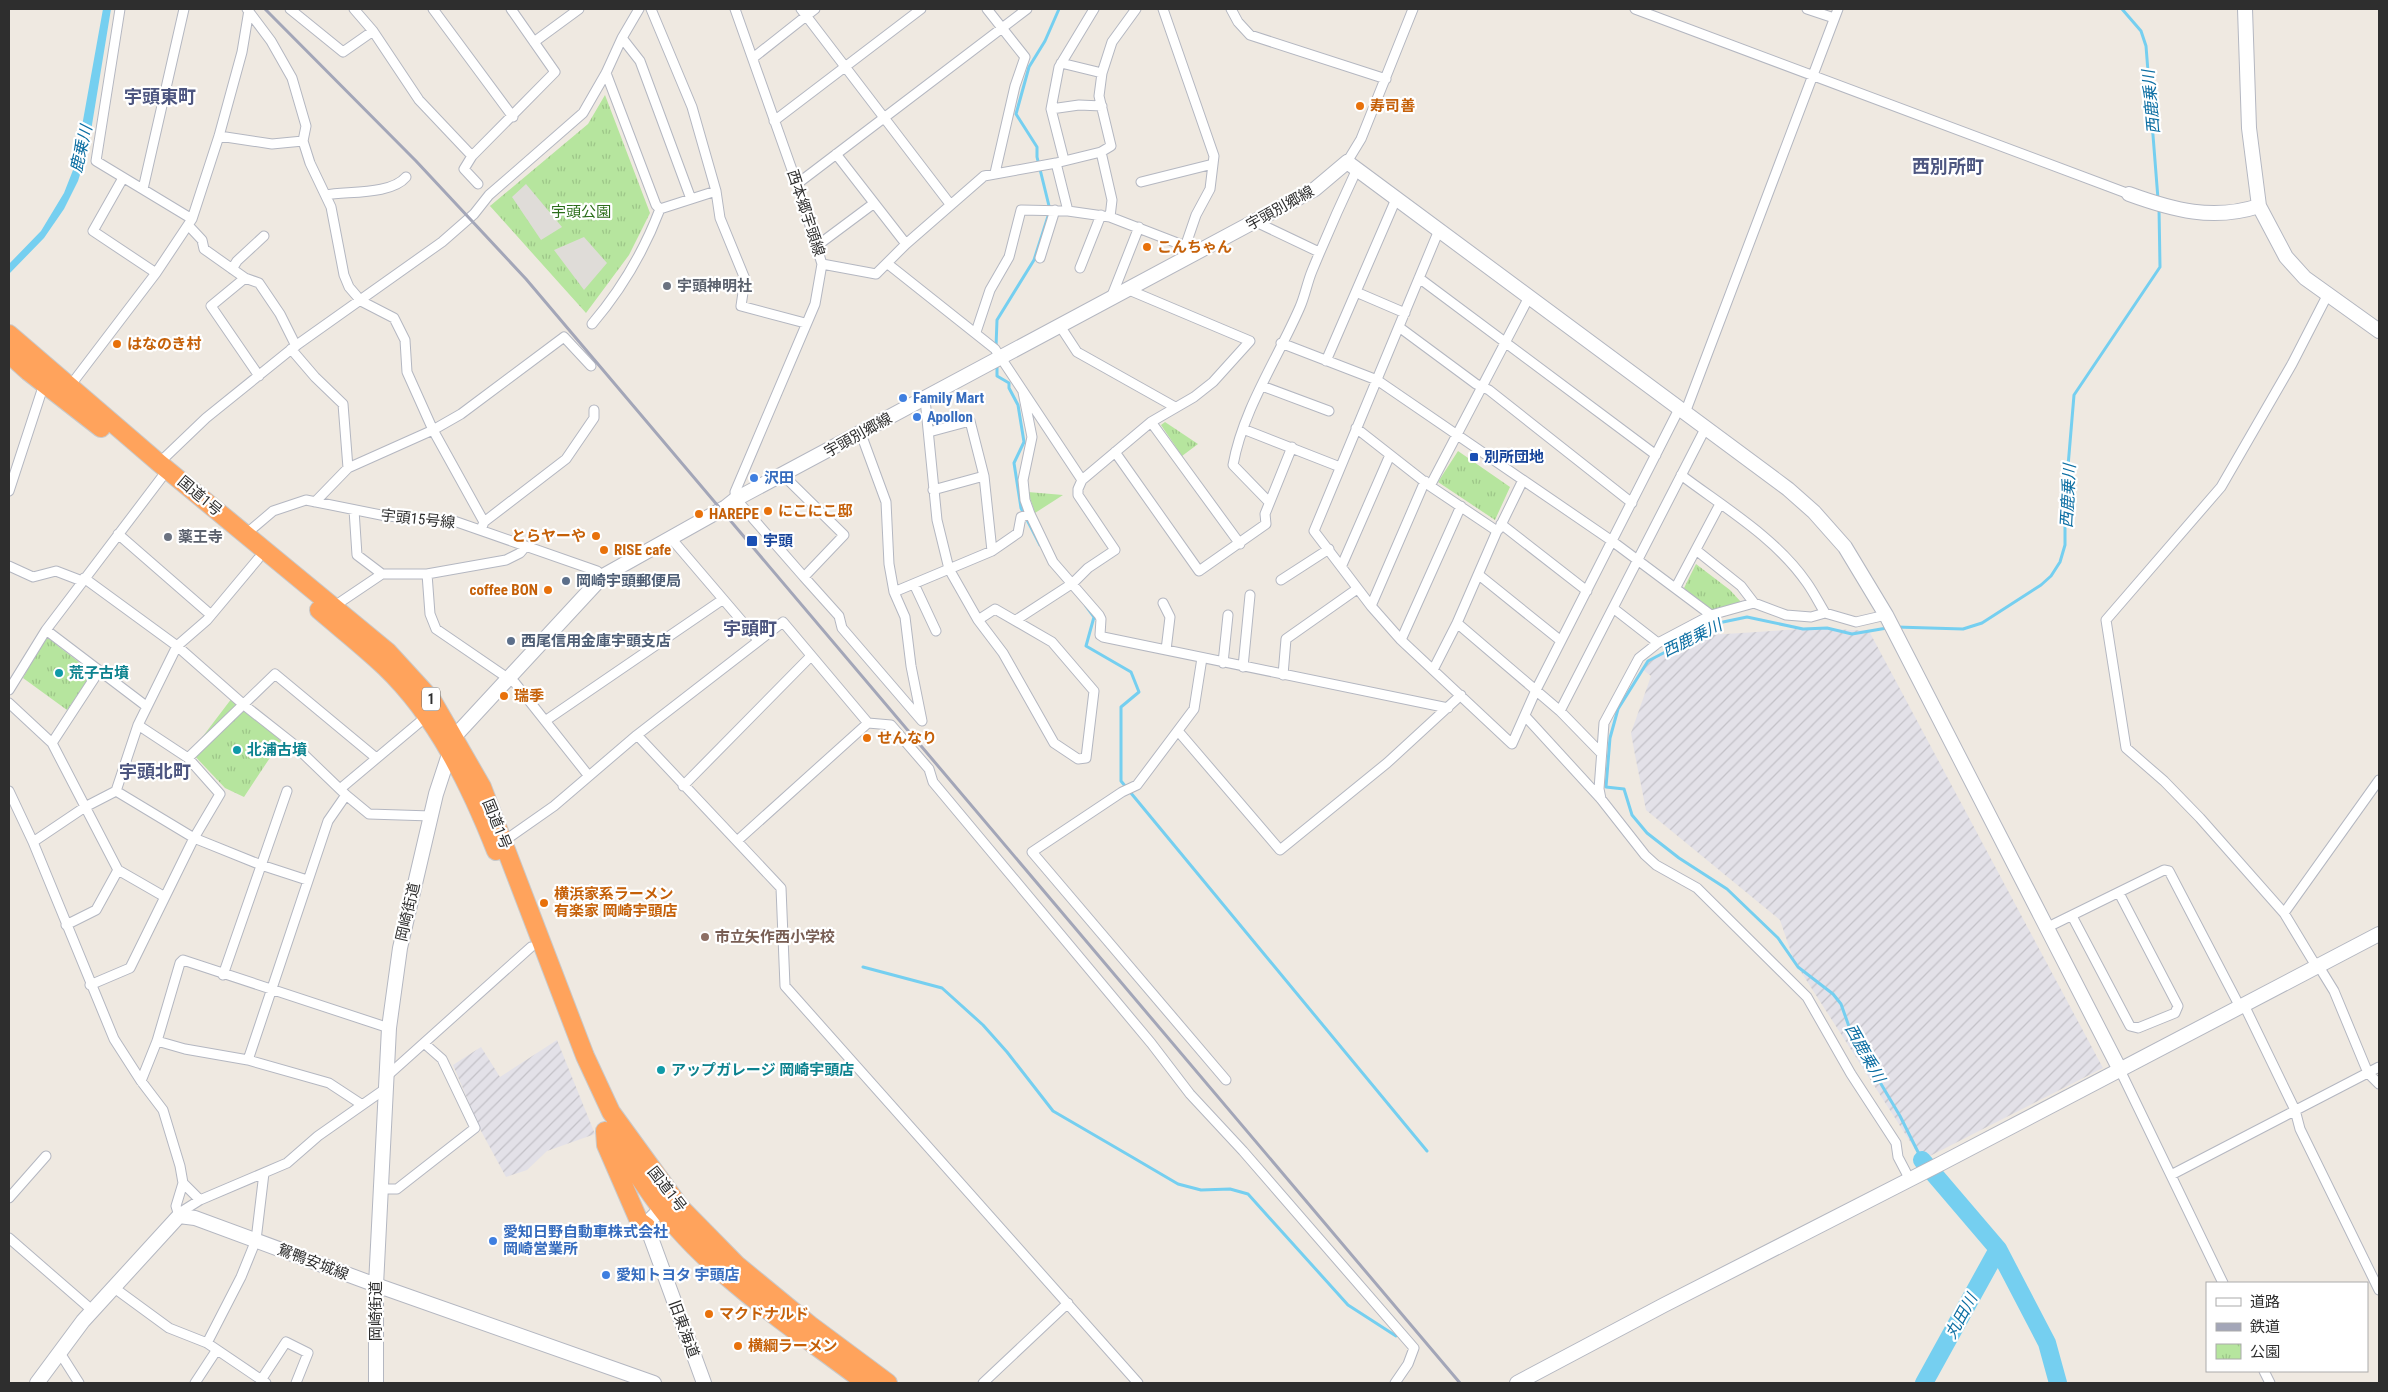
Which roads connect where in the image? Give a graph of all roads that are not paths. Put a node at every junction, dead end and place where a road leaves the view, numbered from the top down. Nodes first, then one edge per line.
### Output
1 (120, 9) edge
2 (184, 9) edge
3 (248, 9) edge
4 (290, 9) edge
5 (354, 9) edge
6 (433, 9) edge
7 (511, 9) edge
8 (579, 9) edge
9 (639, 9) edge
10 (651, 9) edge
11 (735, 9) edge
12 (815, 9) edge
13 (922, 9) edge
14 (987, 9) edge
15 (1027, 9) edge
16 (1094, 9) edge
17 (1136, 9) edge
18 (1162, 9) edge
19 (1231, 9) edge
20 (1413, 9) edge
21 (1635, 9) edge
22 (1807, 9) edge
23 (2245, 9) edge
24 (804, 12) edge
25 (1836, 13) edge
26 (1001, 27) junction
27 (373, 31) junction
28 (622, 38) junction
29 (534, 42) junction
30 (753, 58) junction
31 (1061, 63) junction
32 (844, 68) junction
33 (606, 73) junction
34 (1102, 73) junction
35 (1812, 76) junction
36 (1386, 79) junction
37 (1102, 106) junction
38 (1051, 109) junction
39 (884, 116) junction
40 (513, 117) junction
41 (774, 120) junction
42 (219, 136) junction
43 (303, 141) junction
44 (1101, 152) junction
45 (836, 154) junction
46 (472, 156) junction
47 (1060, 161) junction
48 (1213, 164) junction
49 (1352, 166) junction
50 (995, 173) junction
51 (406, 177) dead end
52 (123, 178) junction
53 (1141, 182) dead end
54 (478, 184) dead end
55 (797, 184) junction
56 (143, 189) junction
57 (716, 191) junction
58 (2129, 194) joint
59 (326, 195) junction
60 (691, 199) junction
61 (1396, 199) junction
62 (873, 204) junction
63 (950, 204) junction
64 (2259, 206) junction
65 (660, 209) junction
66 (1056, 210) junction
67 (1068, 211) junction
68 (1105, 216) junction
69 (190, 222) junction
70 (1256, 222) junction
71 (1139, 227) junction
72 (1439, 230) junction
73 (264, 236) dead end
74 (906, 244) junction
75 (818, 245) junction
76 (1185, 246) junction
77 (1320, 252) junction
78 (1040, 258) dead end
79 (1180, 262) junction
80 (822, 264) junction
81 (888, 264) junction
82 (1080, 268) dead end
83 (232, 269) junction
84 (156, 273) junction
85 (244, 278) junction
86 (1419, 278) junction
87 (1129, 290) junction
88 (1356, 292) junction
89 (2328, 294) junction
90 (1529, 297) junction
91 (1111, 298) junction
92 (361, 301) junction
93 (1404, 313) junction
94 (592, 324) dead end
95 (805, 324) junction
96 (1060, 326) junction
97 (1399, 327) junction
98 (2379, 331) edge
99 (976, 332) junction
100 (9, 334) edge
101 (1281, 343) junction
102 (1505, 344) junction
103 (294, 348) junction
104 (9, 354) edge
105 (1002, 359) junction
106 (1326, 361) junction
107 (591, 366) dead end
108 (259, 376) junction
109 (1377, 380) junction
110 (44, 384) junction
111 (70, 386) junction
112 (1262, 386) junction
113 (1482, 387) junction
114 (1023, 392) junction
115 (925, 399) junction
116 (1175, 407) junction
117 (594, 410) dead end
118 (1329, 411) dead end
119 (1682, 411) junction
120 (1152, 422) junction
121 (1356, 428) junction
122 (1243, 429) junction
123 (433, 430) junction
124 (1705, 430) junction
125 (929, 432) junction
126 (861, 434) junction
127 (1457, 435) junction
128 (1292, 447) junction
129 (1115, 452) junction
130 (1390, 455) junction
131 (1656, 455) junction
132 (1340, 467) junction
133 (348, 468) junction
134 (161, 470) junction
135 (783, 475) junction
136 (1681, 475) junction
137 (984, 476) junction
138 (1082, 480) junction
139 (1523, 480) junction
140 (1427, 484) junction
141 (933, 490) junction
142 (9, 491) edge
143 (310, 501) junction
144 (1269, 502) junction
145 (1632, 502) junction
146 (731, 503) junction
147 (1720, 504) junction
148 (1461, 506) junction
149 (354, 510) junction
150 (1026, 516) junction
151 (483, 526) junction
152 (1499, 528) junction
153 (118, 534) junction
154 (246, 534) junction
155 (670, 537) junction
156 (1612, 541) junction
157 (1240, 544) junction
158 (526, 546) junction
159 (1329, 549) junction
160 (1696, 550) junction
161 (992, 551) junction
162 (258, 559) junction
163 (1637, 560) junction
164 (9, 566) edge
165 (1342, 566) junction
166 (949, 569) junction
167 (382, 574) junction
168 (427, 574) junction
169 (1479, 574) junction
170 (602, 576) junction
171 (804, 577) junction
172 (83, 579) junction
173 (1281, 580) dead end
174 (1073, 583) junction
175 (914, 584) junction
176 (1676, 587) junction
177 (1357, 589) junction
178 (1587, 590) junction
179 (894, 592) junction
180 (1250, 595) dead end
181 (722, 600) junction
182 (1754, 603) junction
183 (1163, 604) dead end
184 (1371, 606) junction
185 (333, 607) junction
186 (1613, 608) junction
187 (1825, 613) junction
188 (1886, 614) junction
189 (211, 615) junction
190 (1228, 615) dead end
191 (1711, 615) junction
192 (978, 620) junction
193 (1016, 620) junction
194 (1457, 623) junction
195 (46, 630) junction
196 (936, 631) dead end
197 (758, 640) junction
198 (1401, 640) junction
199 (1561, 640) junction
200 (1658, 643) junction
201 (178, 646) junction
202 (1166, 650) junction
203 (811, 656) junction
204 (1202, 658) junction
205 (1223, 663) junction
206 (1243, 667) junction
207 (1433, 670) junction
208 (99, 671) junction
209 (1283, 675) junction
210 (506, 679) junction
211 (9, 690) edge
212 (1536, 690) junction
213 (1461, 695) junction
214 (9, 703) edge
215 (244, 705) junction
216 (146, 706) junction
217 (1448, 708) junction
218 (1560, 711) junction
219 (428, 716) junction
220 (1524, 716) junction
221 (545, 721) junction
222 (868, 723) junction
223 (138, 725) junction
224 (1178, 731) junction
225 (638, 735) junction
226 (52, 743) junction
227 (452, 743) junction
228 (1601, 753) junction
229 (375, 757) junction
230 (188, 758) junction
231 (588, 775) junction
232 (2379, 780) edge
233 (683, 786) junction
234 (9, 791) edge
235 (116, 791) junction
236 (287, 791) dead end
237 (343, 792) junction
238 (1601, 799) junction
239 (85, 807) junction
240 (431, 816) junction
241 (194, 838) junction
242 (504, 841) junction
243 (737, 841) junction
244 (33, 842) junction
245 (261, 865) junction
246 (118, 870) junction
247 (308, 880) junction
248 (2119, 893) junction
249 (165, 896) junction
250 (2284, 913) junction
251 (2072, 916) junction
252 (66, 925) junction
253 (2046, 928) junction
254 (2379, 934) edge
255 (531, 947) junction
256 (2318, 965) junction
257 (224, 975) junction
258 (90, 985) junction
259 (272, 990) junction
260 (2242, 1006) junction
261 (389, 1028) junction
262 (158, 1040) junction
263 (425, 1044) junction
264 (248, 1060) junction
265 (2379, 1067) edge
266 (2119, 1068) junction
267 (2368, 1073) junction
268 (1226, 1080) dead end
269 (141, 1081) junction
270 (386, 1083) junction
271 (2379, 1084) edge
272 (361, 1104) junction
273 (2295, 1110) junction
274 (605, 1121) junction
275 (46, 1156) dead end
276 (264, 1173) junction
277 (2171, 1175) junction
278 (1911, 1178) junction
279 (183, 1183) junction
280 (380, 1189) junction
281 (9, 1198) edge
282 (200, 1200) junction
283 (667, 1203) junction
284 (179, 1216) junction
285 (647, 1227) junction
286 (9, 1238) edge
287 (256, 1240) junction
288 (2223, 1282) edge
289 (376, 1285) junction
290 (114, 1287) junction
291 (2379, 1290) edge
292 (1068, 1303) junction
293 (93, 1310) junction
294 (207, 1343) junction
295 (216, 1351) junction
296 (60, 1353) junction
297 (637, 1380) edge
298 (263, 1382) edge
299 (37, 1383) edge
300 (79, 1383) edge
301 (195, 1383) edge
302 (296, 1383) edge
303 (376, 1383) edge
304 (654, 1383) edge
305 (704, 1383) edge
306 (866, 1383) edge
307 (888, 1383) edge
308 (983, 1383) edge
309 (1138, 1383) edge
310 (1395, 1383) edge
311 (1518, 1383) edge

1 - 52 street
2 - 56 street
3 - 42 street
3 - 43 street
4 - 27 street
5 - 27 street
6 - 40 street
7 - 29 street
8 - 29 street
9 - 28 street
10 - 57 street
11 - 30 street, 西本郷宇頭線
12 - 24 street
13 - 32 street
14 - 26 street
15 - 26 street
16 - 31 street
17 - 34 street
18 - 48 street
19 - 36 street
20 - 36 street
21 - 35 street
22 - 25 street
23 - 64 street
24 - 30 street
24 - 32 street
25 - 35 street
26 - 39 street
26 - 50 street
27 - 46 street
28 - 33 street
28 - 60 street
29 - 40 street
30 - 41 street, 西本郷宇頭線
31 - 34 street
31 - 38 street
32 - 39 street
32 - 41 street
33 - 65 street
33 - 92 street
34 - 37 street
35 - 58 street
35 - 119 street
36 - 49 street
37 - 38 street
37 - 44 street
38 - 47 street
39 - 45 street
39 - 63 street
40 - 46 street
41 - 55 street, 西本郷宇頭線
42 - 43 street
42 - 69 street
43 - 59 street
44 - 47 street
44 - 68 street
45 - 55 street
45 - 62 street
46 - 54 street
47 - 50 street
47 - 67 street
48 - 53 street
48 - 76 street
49 - 61 street
49 - 70 street, 宇頭別郷線
49 - 77 street
50 - 63 street
51 - 59 street
52 - 56 street
52 - 84 street
55 - 75 street, 西本郷宇頭線
56 - 69 street
57 - 60 street
57 - 95 street
58 - 64 street
59 - 92 street
60 - 65 street
61 - 72 street
61 - 88 street
62 - 74 street
62 - 75 street
63 - 74 street
64 - 89 street
65 - 94 street
66 - 67 street
66 - 78 street
66 - 99 street
67 - 68 street
68 - 71 street
68 - 82 street
69 - 83 street
69 - 84 street
70 - 77 street
70 - 79 street, 宇頭別郷線
71 - 76 street
71 - 91 street
72 - 86 street
72 - 90 street
73 - 83 street
74 - 81 street
75 - 80 street, 西本郷宇頭線
76 - 79 street
77 - 101 street
79 - 87 street, 宇頭別郷線
80 - 81 street
80 - 95 street, 西本郷宇頭線
81 - 99 street
83 - 85 street
84 - 111 street
85 - 103 street
85 - 108 street
86 - 93 street
86 - 102 street
87 - 91 street, 宇頭別郷線
87 - 116 street
88 - 93 street
88 - 106 street
89 - 98 street
89 - 250 street
90 - 102 street
90 - 119 street
91 - 96 street, 宇頭別郷線
92 - 103 street
92 - 123 street
93 - 97 street
95 - 146 street, 西本郷宇頭線
96 - 105 street, 宇頭別郷線
96 - 116 street
97 - 109 street
97 - 113 street
99 - 105 street
100 - 111 highway, 国道1号 / 1
101 - 106 street
101 - 112 street
102 - 113 street
102 - 131 street
103 - 108 street
103 - 133 street
104 - 110 highway, 国道1号 / 1
105 - 114 street
105 - 115 street, 宇頭別郷線
106 - 109 street
107 - 123 street
108 - 134 street
109 - 121 street
109 - 127 street
110 - 134 highway, 国道1号 / 1
110 - 142 street
111 - 134 highway, 国道1号 / 1
112 - 118 street
112 - 122 street
113 - 127 street
113 - 145 street
114 - 138 street
114 - 150 street
115 - 125 street
115 - 126 street, 宇頭別郷線
116 - 120 street
117 - 151 street
119 - 124 street
119 - 131 street
120 - 129 street
120 - 157 street
121 - 130 street
121 - 132 street
122 - 128 street
122 - 144 street
123 - 133 street
123 - 151 street
124 - 136 street
124 - 188 street
125 - 137 street
125 - 141 street
126 - 135 street, 宇頭別郷線
126 - 179 street
127 - 139 street
127 - 140 street
128 - 132 street
128 - 144 street
129 - 138 street
129 - 157 street
130 - 140 street
130 - 165 street
131 - 145 street
132 - 159 street
133 - 143 street
134 - 153 street
134 - 154 highway, 国道1号 / 1
134 - 162 highway, 国道1号 / 1
135 - 146 street, 宇頭別郷線
135 - 171 street
136 - 147 street
136 - 163 street
137 - 141 street
137 - 161 street
138 - 174 street
139 - 152 street
139 - 156 street
140 - 148 street
140 - 184 street
141 - 166 street
143 - 149 street, 宇頭15号線
143 - 154 street
144 - 157 street
145 - 156 street
146 - 155 street, 宇頭別郷線
146 - 171 street
147 - 160 street
147 - 187 street
148 - 152 street
148 - 198 street
149 - 151 street, 宇頭15号線
149 - 167 street
150 - 161 street
150 - 174 street
151 - 158 street, 宇頭15号線
152 - 169 street
152 - 178 street
153 - 172 street
153 - 189 street
154 - 185 highway, 国道1号 / 1
155 - 170 street, 宇頭別郷線
155 - 181 street
156 - 163 street
156 - 178 street
158 - 168 street
158 - 170 street, 宇頭15号線
159 - 165 street
159 - 173 street
160 - 176 street
160 - 182 street
161 - 166 street
162 - 189 street
162 - 219 highway, 国道1号 / 1
163 - 176 street
163 - 186 street
164 - 172 street
165 - 177 street
166 - 175 street
166 - 192 street
167 - 168 street
167 - 185 street
168 - 210 street
169 - 194 street
169 - 199 street
170 - 210 street, 宇頭別郷線
171 - 179 street
172 - 195 street
172 - 201 street
174 - 193 street
174 - 202 street
175 - 179 street
175 - 196 street
176 - 191 street
177 - 184 street
177 - 209 street
178 - 199 street
180 - 206 street
181 - 197 street
181 - 221 street
182 - 187 street
182 - 191 street
183 - 202 street
184 - 198 street
185 - 227 highway, 国道1号 / 1
186 - 200 street
186 - 218 street
187 - 188 street
188 - 253 street
189 - 201 street
190 - 205 street
191 - 200 street
192 - 193 street
192 - 193 street
194 - 207 street
194 - 212 street
195 - 208 street
195 - 211 street
197 - 203 street
197 - 225 street
198 - 207 street
199 - 212 street
200 - 228 street
201 - 215 street
201 - 216 street
202 - 204 street
203 - 222 street
203 - 233 street
204 - 205 street
204 - 224 street
205 - 206 street
206 - 209 street
207 - 213 street
208 - 216 street
208 - 226 street
209 - 217 street
210 - 221 street
210 - 227 street, 宇頭別郷線
212 - 218 street
212 - 220 street
213 - 217 street
213 - 220 street
214 - 226 street
215 - 229 street
215 - 230 street
215 - 237 street
216 - 223 street
217 - 224 street
218 - 228 street
219 - 227 highway, 国道1号 / 1
219 - 229 street
220 - 238 street
221 - 231 street
222 - 243 street
222 - 310 street
223 - 230 street
223 - 235 street
224 - 268 street
225 - 231 street
225 - 233 street
226 - 239 street
227 - 240 street, 岡崎街道
227 - 242 highway, 国道1号 / 1
227 - 255 highway, 国道1号 / 1
228 - 238 street
229 - 237 street
230 - 241 street
231 - 242 street
232 - 250 street
233 - 243 street
234 - 244 street
235 - 239 street
235 - 241 street
236 - 245 street
237 - 240 street
237 - 247 street
238 - 278 street
239 - 244 street
239 - 246 street
240 - 261 street, 岡崎街道
241 - 245 street
241 - 249 street
242 - 283 highway, 国道1号 / 1
243 - 292 street
244 - 252 street
245 - 247 street
245 - 257 street
246 - 249 street
246 - 252 street
247 - 259 street
248 - 251 street
248 - 251 street
248 - 260 street
249 - 258 street
250 - 256 street
251 - 253 street
252 - 258 street
253 - 266 street
254 - 256 street
255 - 263 street
255 - 274 highway, 国道1号 / 1
256 - 260 street
256 - 267 street
257 - 259 street
257 - 262 street
258 - 269 street
259 - 261 street
259 - 264 street
260 - 266 street
260 - 273 street
261 - 270 street, 岡崎街道
262 - 264 street
262 - 269 street
263 - 270 street
263 - 280 street
264 - 272 street
265 - 267 street
266 - 277 street
266 - 278 street
267 - 271 street
267 - 273 street
269 - 279 street
270 - 272 street
270 - 280 street, 岡崎街道
272 - 276 street
273 - 277 street
273 - 291 street
274 - 283 highway, 国道1号 / 1
274 - 285 highway
275 - 281 street
276 - 282 street
276 - 287 street
277 - 288 street
278 - 311 street
279 - 282 street
279 - 284 street
280 - 289 street, 岡崎街道
282 - 284 street
283 - 285 street
283 - 306 highway, 国道1号 / 1
283 - 307 highway, 国道1号 / 1
284 - 287 street, 鴛鴨安城線
284 - 290 street
285 - 305 street, 旧東海道
286 - 293 street
287 - 289 street, 鴛鴨安城線
287 - 294 street
289 - 297 street, 鴛鴨安城線
289 - 303 street, 岡崎街道
290 - 293 street
290 - 294 street
292 - 308 street
292 - 309 street
293 - 296 street
294 - 295 street
295 - 298 street
295 - 301 street
296 - 299 street
296 - 300 street
297 - 304 street, 鴛鴨安城線
298 - 302 street

